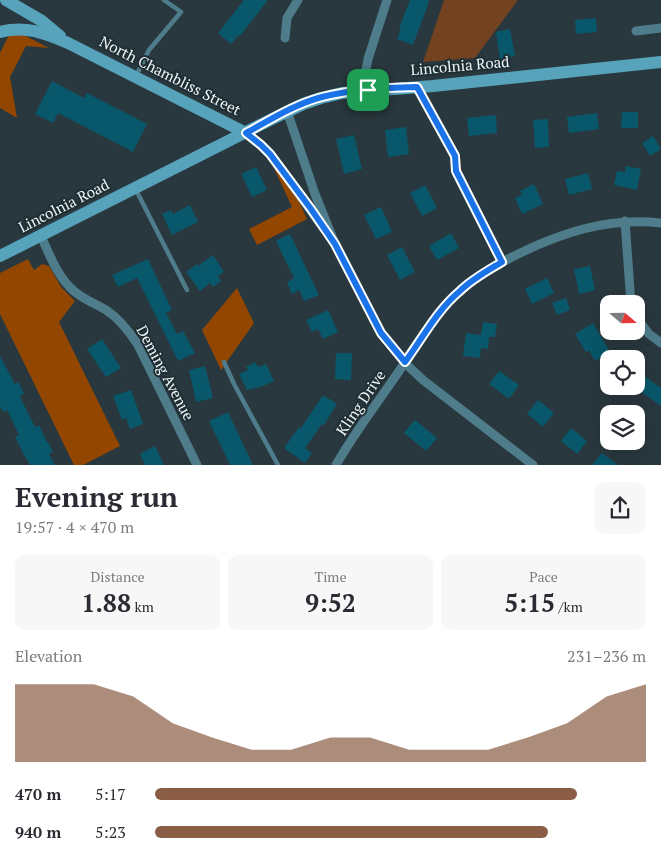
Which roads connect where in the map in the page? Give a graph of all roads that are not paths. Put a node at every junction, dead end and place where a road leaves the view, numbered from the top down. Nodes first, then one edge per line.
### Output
1 (6, 0) edge
2 (164, 0) edge
3 (298, 0) edge
4 (387, 0) edge
5 (661, 28) edge
6 (636, 31) dead end
7 (0, 32) edge
8 (285, 38) dead end
9 (68, 43) junction
10 (661, 62) edge
11 (135, 77) junction
12 (417, 87) junction
13 (368, 90) junction
14 (287, 112) junction
15 (246, 133) junction
16 (456, 171) joint
17 (136, 188) junction
18 (625, 221) junction
19 (661, 223) edge
20 (41, 236) junction
21 (335, 244) junction
22 (0, 256) edge
23 (502, 262) junction
24 (187, 290) dead end
25 (630, 295) edge
26 (645, 329) edge
27 (661, 343) edge
28 (224, 362) dead end
29 (405, 362) junction
30 (197, 465) edge
31 (278, 465) edge
32 (336, 465) edge
33 (533, 465) edge

1 - 9 main road
2 - 11 lane
3 - 8 street
4 - 13 street
5 - 6 street
7 - 9 main road, North Chambliss Street
9 - 11 main road, North Chambliss Street
10 - 12 main road, Lincolnia Road
11 - 15 main road, North Chambliss Street
12 - 13 main road, Lincolnia Road
12 - 16 lane
13 - 14 main road, Lincolnia Road
14 - 15 main road, Lincolnia Road
14 - 21 street, North Chambliss Street
15 - 17 main road, Lincolnia Road
15 - 21 street, North Chambliss Street
16 - 23 street
17 - 20 main road, Lincolnia Road
17 - 24 lane
18 - 19 street, Kling Drive
18 - 23 street, Kling Drive
18 - 25 street
20 - 22 main road, Lincolnia Road
20 - 30 street, Deming Avenue
21 - 29 street, North Chambliss Street
23 - 29 street, Kling Drive
26 - 27 street
28 - 31 lane
29 - 32 street, Kling Drive
29 - 33 street, North Chambliss Street

